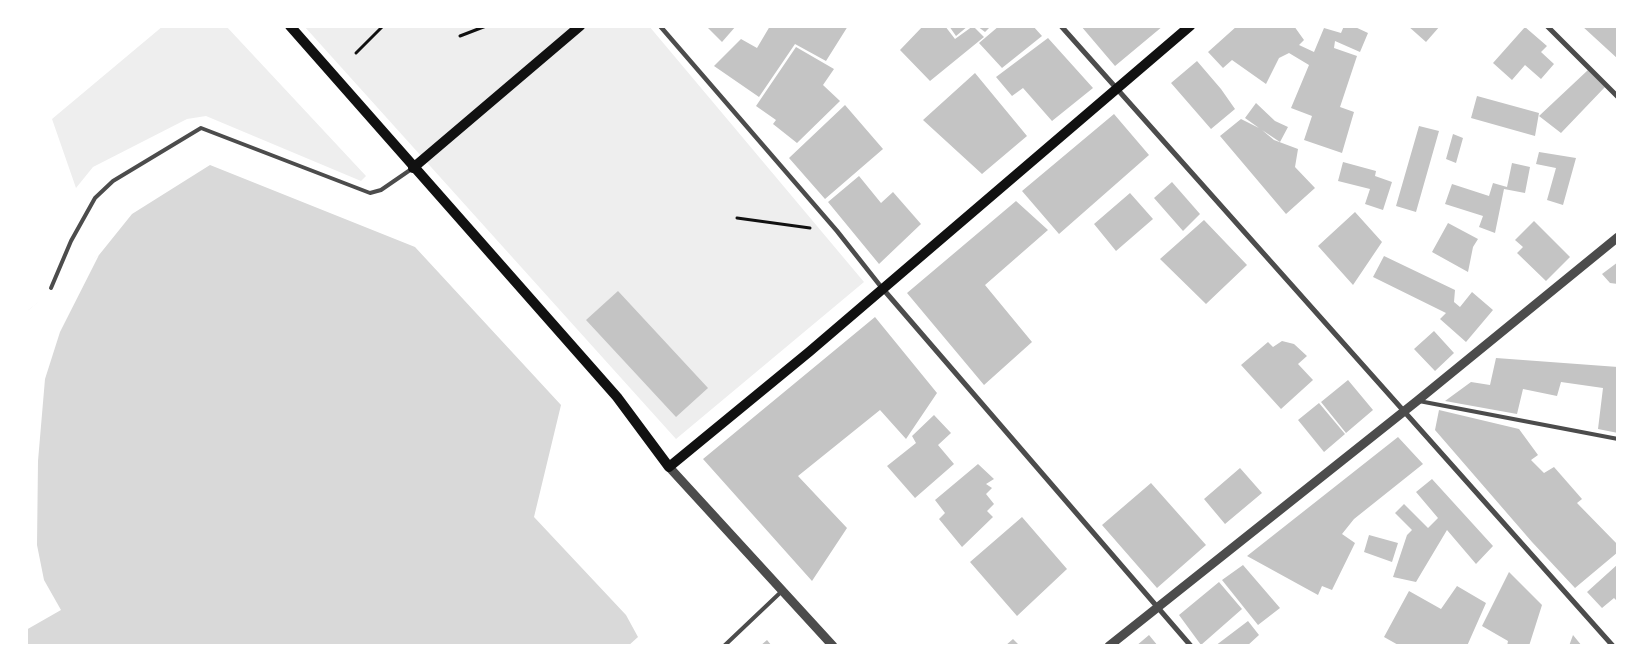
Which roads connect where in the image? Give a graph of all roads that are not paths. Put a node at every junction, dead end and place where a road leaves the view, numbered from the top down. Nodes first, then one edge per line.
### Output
1 (290, 26) edge
2 (580, 26) edge
3 (660, 26) edge
4 (1062, 26) edge
5 (1190, 26) edge
6 (1546, 26) edge
7 (1116, 89) junction
8 (1618, 96) edge
9 (413, 168) junction
10 (1618, 237) edge
11 (51, 288) dead end
12 (883, 290) junction
13 (1417, 401) junction
14 (1402, 411) junction
15 (1618, 439) edge
16 (669, 466) junction
17 (784, 590) junction
18 (1158, 606) junction
19 (724, 646) edge
20 (833, 646) edge
21 (1109, 646) edge
22 (1191, 646) edge
23 (1612, 646) edge

1 - 9 main road
2 - 9 main road
3 - 12 street
4 - 7 street
5 - 7 main road
6 - 8 street
7 - 12 main road
7 - 14 street
9 - 11 lane
9 - 16 main road
10 - 13 street
12 - 16 main road
12 - 18 street
13 - 14 street
13 - 15 lane
14 - 18 street
14 - 23 street
16 - 17 street
17 - 19 lane
17 - 20 street
18 - 21 street
18 - 22 street

